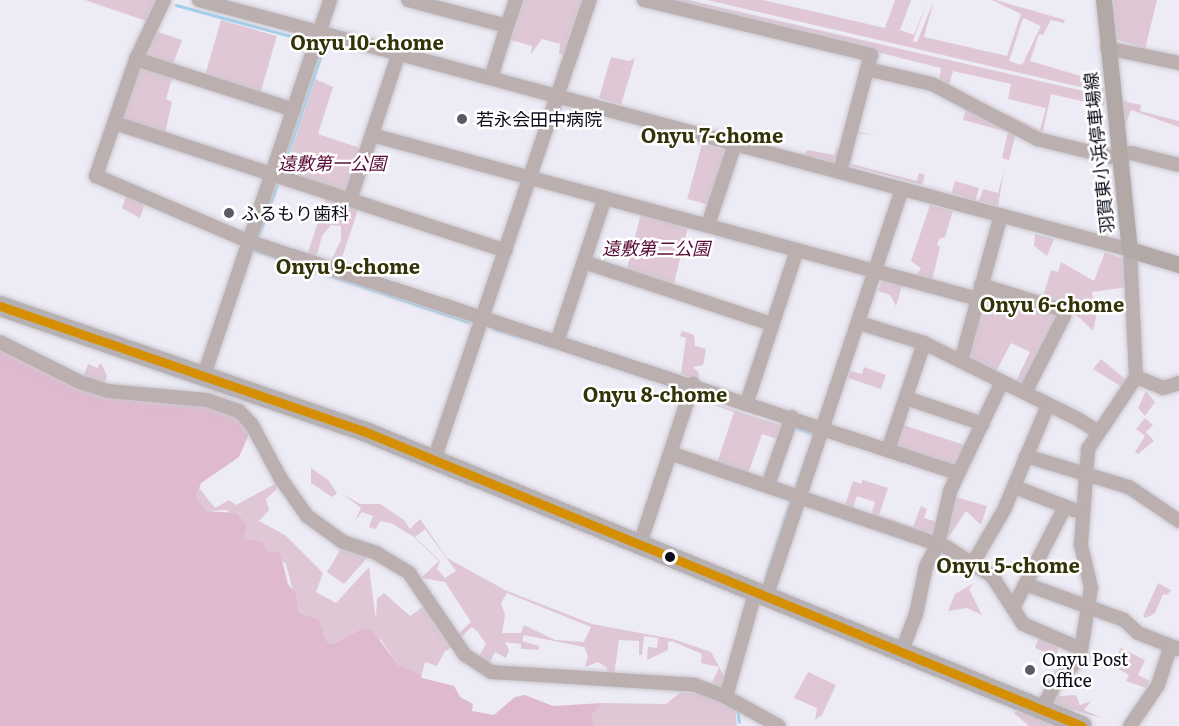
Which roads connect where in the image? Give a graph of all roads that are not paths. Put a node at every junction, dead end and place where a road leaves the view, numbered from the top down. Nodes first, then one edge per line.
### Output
1 (164, 0) edge
2 (199, 0) edge
3 (330, 0) edge
4 (408, 0) edge
5 (516, 0) edge
6 (590, 0) edge
7 (644, 0) edge
8 (1104, 0) edge
9 (507, 26) junction
10 (320, 32) junction
11 (1107, 48) junction
12 (399, 53) junction
13 (136, 59) junction
14 (1179, 63) edge
15 (867, 69) junction
16 (491, 78) junction
17 (558, 96) junction
18 (294, 110) junction
19 (115, 123) junction
20 (372, 135) junction
21 (735, 144) junction
22 (1120, 157) junction
23 (1179, 165) edge
24 (840, 172) junction
25 (273, 174) junction
26 (530, 178) junction
27 (902, 189) junction
28 (605, 198) junction
29 (350, 200) junction
30 (1001, 216) junction
31 (708, 225) junction
32 (249, 242) junction
33 (796, 250) junction
34 (1130, 250) junction
35 (506, 251) junction
36 (584, 262) junction
37 (1179, 265) edge
38 (876, 271) junction
39 (980, 292) junction
40 (0, 306) edge
41 (483, 319) junction
42 (860, 323) junction
43 (772, 324) junction
44 (0, 342) edge
45 (557, 342) junction
46 (924, 344) junction
47 (961, 361) junction
48 (204, 375) junction
49 (1136, 377) junction
50 (1002, 382) junction
51 (1179, 383) edge
52 (693, 384) junction
53 (1025, 393) junction
54 (906, 398) junction
55 (747, 402) junction
56 (1048, 405) junction
57 (792, 417) junction
58 (983, 424) junction
59 (824, 428) junction
60 (1098, 432) junction
61 (888, 450) junction
62 (670, 453) junction
63 (1026, 456) junction
64 (434, 460) junction
65 (1085, 472) junction
66 (957, 473) junction
67 (768, 485) junction
68 (1015, 487) junction
69 (801, 496) junction
70 (1065, 507) junction
71 (1082, 511) junction
72 (1179, 521) edge
73 (640, 544) junction
74 (938, 544) junction
75 (973, 563) junction
76 (1028, 585) junction
77 (761, 595) junction
78 (1086, 607) junction
79 (1013, 608) junction
80 (1081, 648) junction
81 (1174, 648) edge
82 (901, 653) junction
83 (726, 696) junction
84 (1041, 710) junction
85 (756, 720) edge
86 (779, 726) edge
87 (1082, 726) edge
88 (1131, 726) edge

1 - 13 street
2 - 10 street
3 - 10 street
4 - 9 street
5 - 9 street
6 - 17 street
7 - 15 street
8 - 11 main road, 羽賀東小浜停車場線
9 - 16 street
10 - 12 street
10 - 18 street
11 - 14 street
11 - 22 main road, 羽賀東小浜停車場線
12 - 16 street
12 - 20 street
13 - 18 street
13 - 19 street
15 - 22 street
15 - 24 street
16 - 17 street
17 - 21 street
17 - 26 street
18 - 25 street
19 - 25 street
19 - 32 street
20 - 26 street
20 - 29 street
21 - 24 street
21 - 31 street
22 - 23 street
22 - 34 main road, 羽賀東小浜停車場線
24 - 27 street
25 - 29 street
25 - 32 street
26 - 28 street
26 - 35 street
27 - 30 street
27 - 38 street
28 - 31 street
28 - 36 street
29 - 35 street
30 - 34 street
30 - 39 street
31 - 33 street
32 - 41 street
32 - 48 street
33 - 38 street
33 - 43 street
34 - 37 main road, 羽賀東小浜停車場線
34 - 49 street
35 - 41 street
36 - 43 street
36 - 45 street
38 - 39 street
38 - 42 street
39 - 47 street
39 - 53 street
40 - 48 highway
41 - 45 street
41 - 64 street
42 - 46 street
42 - 59 street
43 - 55 street
44 - 83 street
45 - 52 street
46 - 47 street
46 - 54 street
47 - 50 street
48 - 64 highway
49 - 51 street
49 - 60 street
50 - 53 street
50 - 58 street
52 - 55 street
52 - 62 street
53 - 56 street
54 - 58 street
54 - 61 street
55 - 57 street
56 - 60 street
56 - 63 street
57 - 59 street
57 - 67 street
58 - 66 street
59 - 61 street
59 - 69 street
60 - 65 street
61 - 66 street
62 - 67 street
62 - 73 street
63 - 65 street
63 - 68 street
64 - 73 highway
65 - 71 street
65 - 72 street
66 - 74 street
67 - 69 street
68 - 70 street
68 - 75 street
69 - 74 street
69 - 77 street
70 - 71 street
70 - 76 street
71 - 78 street
73 - 77 highway
74 - 75 street
74 - 82 street
75 - 79 street
76 - 78 street
76 - 79 street
77 - 82 highway
77 - 83 street
78 - 80 street
78 - 81 street
79 - 80 street
80 - 84 street
81 - 88 street
82 - 84 highway
83 - 85 street
84 - 87 highway
85 - 86 street

